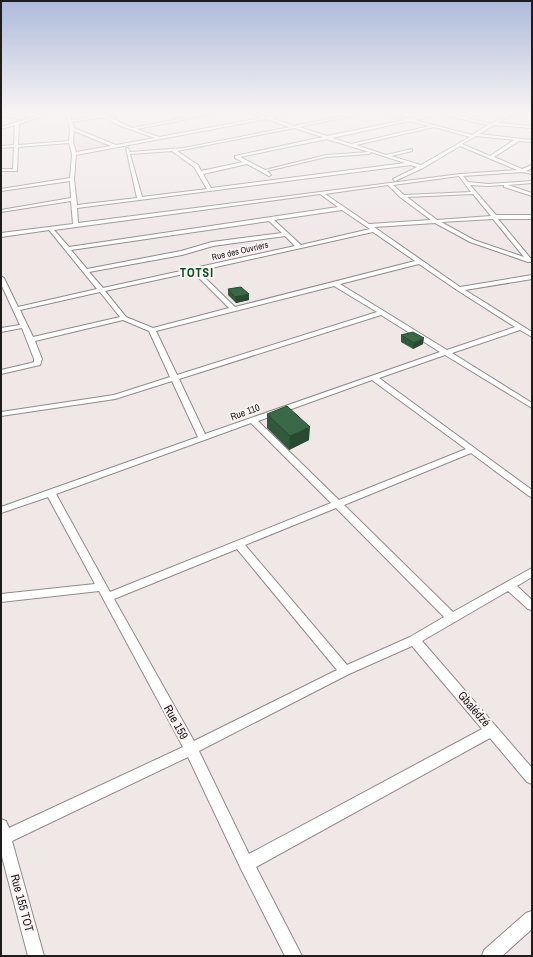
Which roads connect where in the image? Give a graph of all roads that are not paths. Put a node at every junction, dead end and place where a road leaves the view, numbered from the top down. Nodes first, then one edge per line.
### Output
1 (15, 158) edge
2 (74, 158) edge
3 (130, 158) edge
4 (184, 158) edge
5 (237, 158) edge
6 (319, 158) edge
7 (391, 158) edge
8 (436, 158) edge
9 (492, 158) edge
10 (246, 163) junction
11 (411, 164) junction
12 (532, 166) edge
13 (421, 167) junction
14 (1, 170) edge
15 (264, 171) junction
16 (522, 171) junction
17 (200, 173) junction
18 (532, 173) edge
19 (460, 175) junction
20 (72, 179) junction
21 (275, 182) junction
22 (532, 182) edge
23 (467, 183) junction
24 (389, 184) junction
25 (503, 185) junction
26 (1, 190) edge
27 (210, 190) junction
28 (321, 193) junction
29 (474, 193) junction
30 (532, 195) edge
31 (402, 196) junction
32 (140, 198) junction
33 (73, 199) junction
34 (75, 207) junction
35 (343, 208) junction
36 (1, 211) edge
37 (494, 217) junction
38 (532, 217) edge
39 (270, 218) junction
40 (438, 222) junction
41 (76, 225) junction
42 (368, 226) junction
43 (51, 229) junction
44 (374, 230) junction
45 (286, 234) junction
46 (1, 235) edge
47 (300, 247) junction
48 (67, 249) junction
49 (419, 262) junction
50 (531, 262) edge
51 (86, 271) junction
52 (194, 271) junction
53 (532, 277) edge
54 (1, 278) edge
55 (334, 283) junction
56 (459, 289) junction
57 (102, 291) junction
58 (9, 295) junction
59 (1, 296) edge
60 (16, 309) junction
61 (233, 309) junction
62 (382, 313) junction
63 (124, 318) junction
64 (24, 326) junction
65 (520, 328) junction
66 (1, 330) edge
67 (152, 330) junction
68 (532, 335) edge
69 (32, 340) junction
70 (447, 352) junction
71 (1, 372) edge
72 (373, 377) junction
73 (174, 378) junction
74 (532, 406) edge
75 (1, 414) edge
76 (252, 420) junction
77 (203, 439) junction
78 (471, 450) junction
79 (50, 492) junction
80 (532, 494) edge
81 (338, 504) junction
82 (1, 510) edge
83 (238, 544) junction
84 (532, 572) edge
85 (510, 586) junction
86 (102, 587) junction
87 (1, 598) edge
88 (108, 598) junction
89 (532, 606) edge
90 (452, 618) junction
91 (414, 640) junction
92 (345, 671) junction
93 (492, 730) junction
94 (191, 749) junction
95 (532, 778) edge
96 (2, 834) edge
97 (246, 864) junction
98 (532, 919) edge
99 (36, 956) edge
100 (294, 956) edge
101 (490, 956) edge

1 - 14 street
2 - 20 street
3 - 32 street
4 - 17 street
5 - 10 street
6 - 15 street
7 - 11 street
8 - 13 street
9 - 16 street
10 - 15 street
10 - 17 street
11 - 13 street
11 - 21 street
12 - 16 street
13 - 24 street
15 - 21 street
16 - 18 street
16 - 19 street
17 - 27 street
19 - 23 street
19 - 24 street
20 - 26 street
20 - 33 street
21 - 27 street
22 - 25 street
23 - 25 street
23 - 29 street
24 - 28 street
24 - 31 street
25 - 30 street
27 - 32 street
28 - 35 street
28 - 41 street
29 - 31 street
29 - 37 street
31 - 40 street
32 - 34 street
33 - 34 street
33 - 36 street
34 - 41 street
35 - 39 street
35 - 42 street
37 - 38 street
37 - 40 street
37 - 50 street
39 - 45 street
39 - 48 street
40 - 42 street
40 - 50 street
41 - 43 street
42 - 44 street
43 - 46 street
43 - 48 street
44 - 47 street, Rue des Ouvriers
44 - 49 street
45 - 47 street
45 - 51 street
47 - 52 street, Rue des Ouvriers
48 - 51 street
49 - 55 street
49 - 56 street
51 - 57 street
52 - 57 street, Rue des Ouvriers
52 - 61 street
53 - 56 street
54 - 58 street
55 - 61 street
55 - 62 street
56 - 65 street
57 - 60 street, Rue des Ouvriers
57 - 63 street
58 - 59 street
58 - 60 street
60 - 64 street
61 - 67 street
62 - 70 street
62 - 73 street
63 - 67 street
63 - 69 street
64 - 66 street
64 - 69 street
65 - 68 street
65 - 70 street, Rue 110
67 - 73 street
69 - 71 street
70 - 72 street, Rue 110
70 - 74 street
72 - 76 street, Rue 110
72 - 78 street
73 - 75 street
73 - 77 street
76 - 77 street, Rue 110
76 - 81 street
77 - 79 street, Rue 110
78 - 80 street
78 - 81 street
79 - 82 street, Rue 110
79 - 86 street, Rue 159
81 - 83 street
81 - 90 street
83 - 88 street
83 - 92 street
84 - 85 street
85 - 89 street
85 - 90 street
86 - 87 street
86 - 88 street, Rue 159
88 - 94 street, Rue 159
90 - 91 street
91 - 92 street
91 - 93 street, Gbalédzé
92 - 94 street
93 - 95 street, Gbalédzé
93 - 97 street
94 - 96 street
94 - 97 street, Rue 159
96 - 99 street, Rue 155 TOT
97 - 100 street, Rue 159
98 - 101 street

